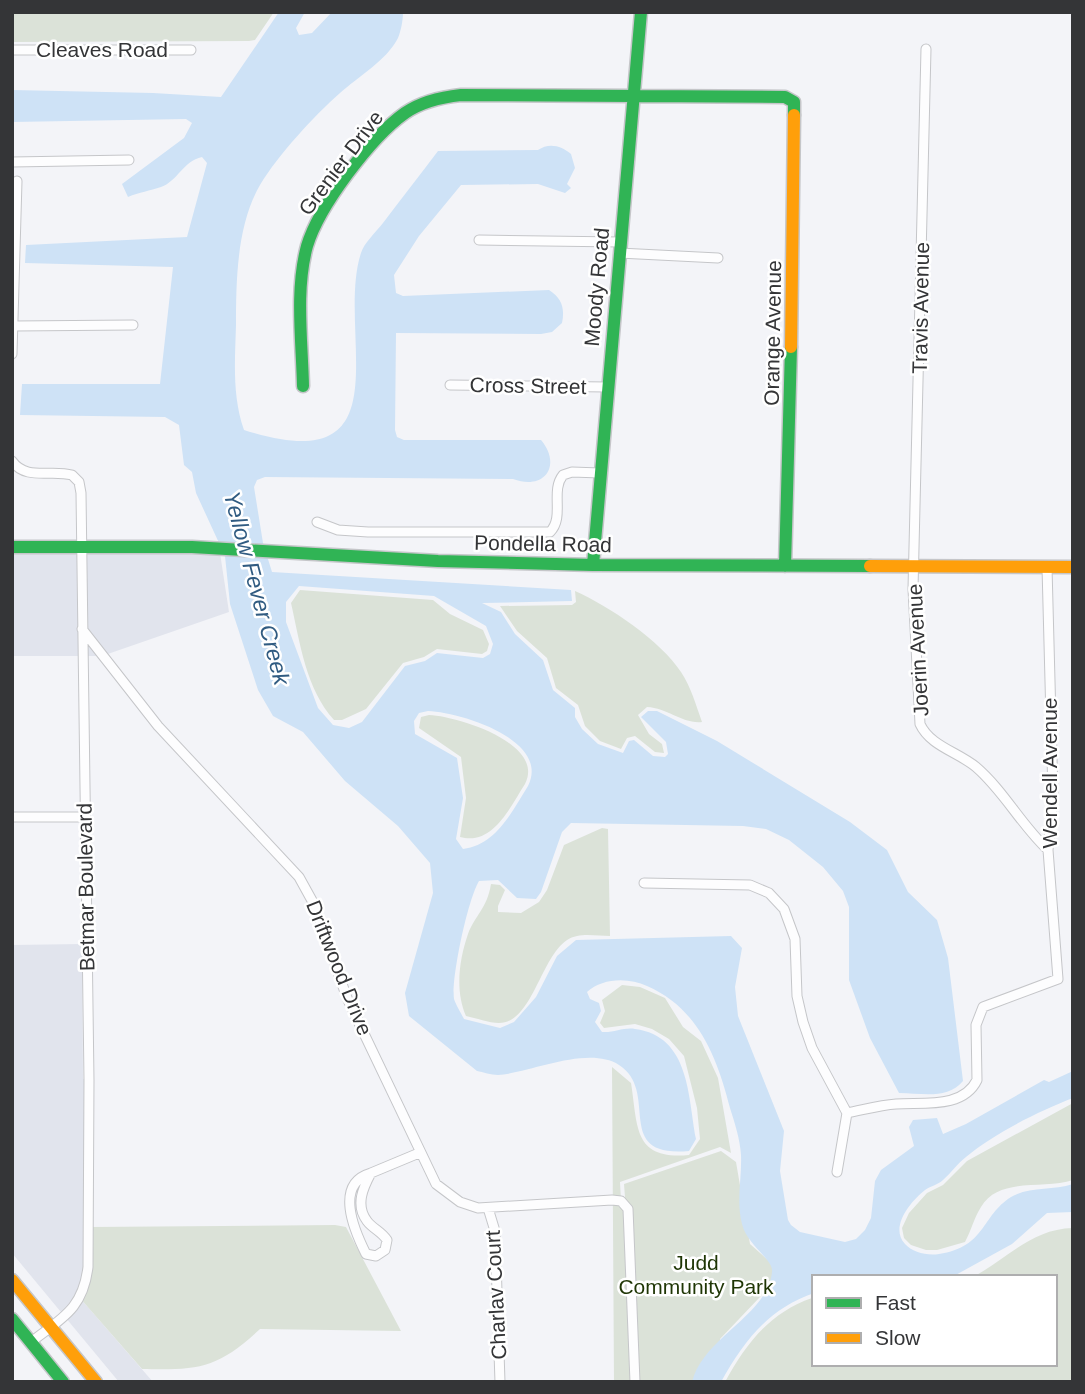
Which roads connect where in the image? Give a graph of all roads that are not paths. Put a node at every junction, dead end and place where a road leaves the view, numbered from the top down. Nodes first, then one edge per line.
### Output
1 (641, 12) edge
2 (926, 49) dead end
3 (12, 50) edge
4 (191, 50) dead end
5 (633, 97) junction
6 (794, 102) joint
7 (129, 160) dead end
8 (12, 162) edge
9 (17, 181) dead end
10 (479, 240) dead end
11 (619, 248) junction
12 (718, 258) dead end
13 (14, 326) edge
14 (133, 326) dead end
15 (12, 354) edge
16 (450, 385) dead end
17 (303, 386) dead end
18 (607, 387) junction
19 (12, 461) edge
20 (600, 473) junction
21 (317, 523) dead end
22 (12, 547) edge
23 (81, 547) junction
24 (593, 565) junction
25 (785, 566) junction
26 (915, 566) junction
27 (1048, 567) junction
28 (1073, 567) edge
29 (82, 629) junction
30 (12, 817) edge
31 (85, 817) junction
32 (1048, 850) junction
33 (644, 883) dead end
34 (847, 1113) junction
35 (419, 1153) junction
36 (837, 1172) dead end
37 (372, 1173) junction
38 (488, 1208) junction
39 (365, 1217) junction
40 (354, 1223) junction
41 (12, 1280) edge
42 (12, 1319) edge
43 (50, 1327) junction
44 (31, 1342) junction
45 (63, 1382) edge
46 (96, 1382) edge
47 (500, 1382) edge
48 (635, 1382) edge

1 - 5 street, Moody Road
2 - 26 street, Travis Avenue
3 - 4 street, Cleaves Road
5 - 6 street, Grenier Drive
5 - 11 street, Moody Road
5 - 17 street, Grenier Drive
6 - 25 street, Orange Avenue
7 - 8 street
9 - 13 street
10 - 11 street
11 - 12 street
11 - 18 street, Moody Road
13 - 14 street
13 - 15 street
16 - 18 street, Cross Street
18 - 20 street, Moody Road
19 - 23 street, Betmar Boulevard
20 - 21 street
20 - 24 street, Moody Road
22 - 23 street, Pondella Road
23 - 24 street, Pondella Road
23 - 29 street, Betmar Boulevard
24 - 25 street, Pondella Road
25 - 26 street, Pondella Road
26 - 27 street, Pondella Road
26 - 32 street, Joerin Avenue
27 - 28 street, Pondella Road
27 - 32 street, Wendell Avenue
29 - 31 street, Betmar Boulevard
29 - 35 street, Driftwood Drive
30 - 31 street
31 - 43 street, Betmar Boulevard
32 - 34 street, Wendell Avenue
33 - 34 street
34 - 36 street
35 - 37 street
35 - 38 street, Driftwood Drive
37 - 39 street
37 - 40 street
38 - 47 street, Charlav Court
38 - 48 street, Driftwood Drive
39 - 40 street
39 - 40 street
41 - 43 street
42 - 44 street
43 - 44 street, Betmar Boulevard
43 - 46 street
44 - 45 street

